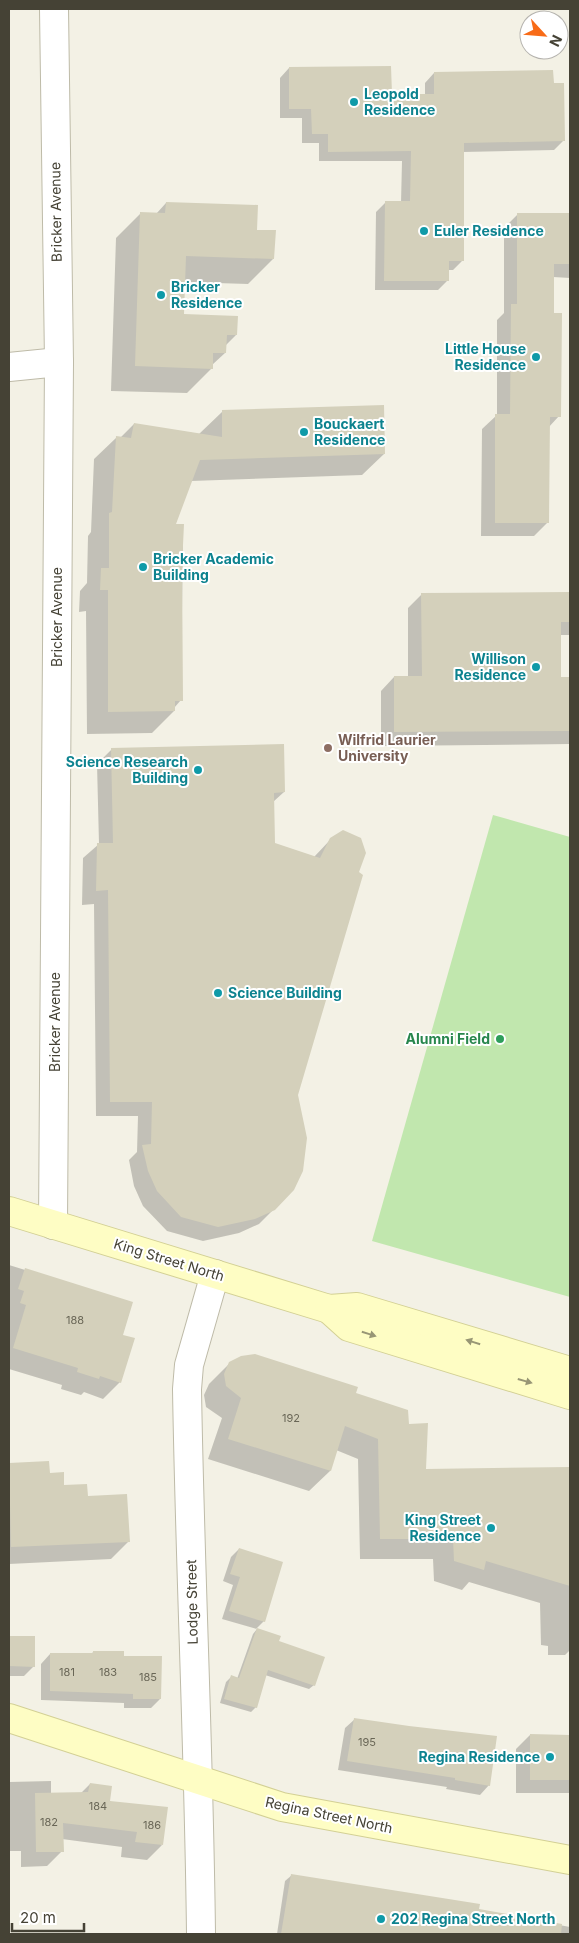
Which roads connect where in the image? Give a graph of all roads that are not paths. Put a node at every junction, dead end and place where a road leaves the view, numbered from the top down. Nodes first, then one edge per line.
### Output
1 (54, 9) edge
2 (58, 362) junction
3 (9, 367) edge
4 (9, 1211) edge
5 (53, 1225) junction
6 (215, 1274) junction
7 (328, 1309) junction
8 (570, 1371) edge
9 (570, 1395) edge
10 (9, 1718) edge
11 (199, 1780) junction
12 (570, 1860) edge
13 (201, 1934) edge

1 - 2 street, Bricker Avenue
2 - 3 street
2 - 5 street, Bricker Avenue
4 - 5 main road, King Street North
5 - 6 main road, King Street North
6 - 7 main road, King Street North
6 - 11 street, Lodge Street
8 -> 7 main road, King Street North
7 -> 9 main road, King Street North
10 - 11 main road, Regina Street North
11 - 12 main road, Regina Street North
11 - 13 street, Lodge Street

